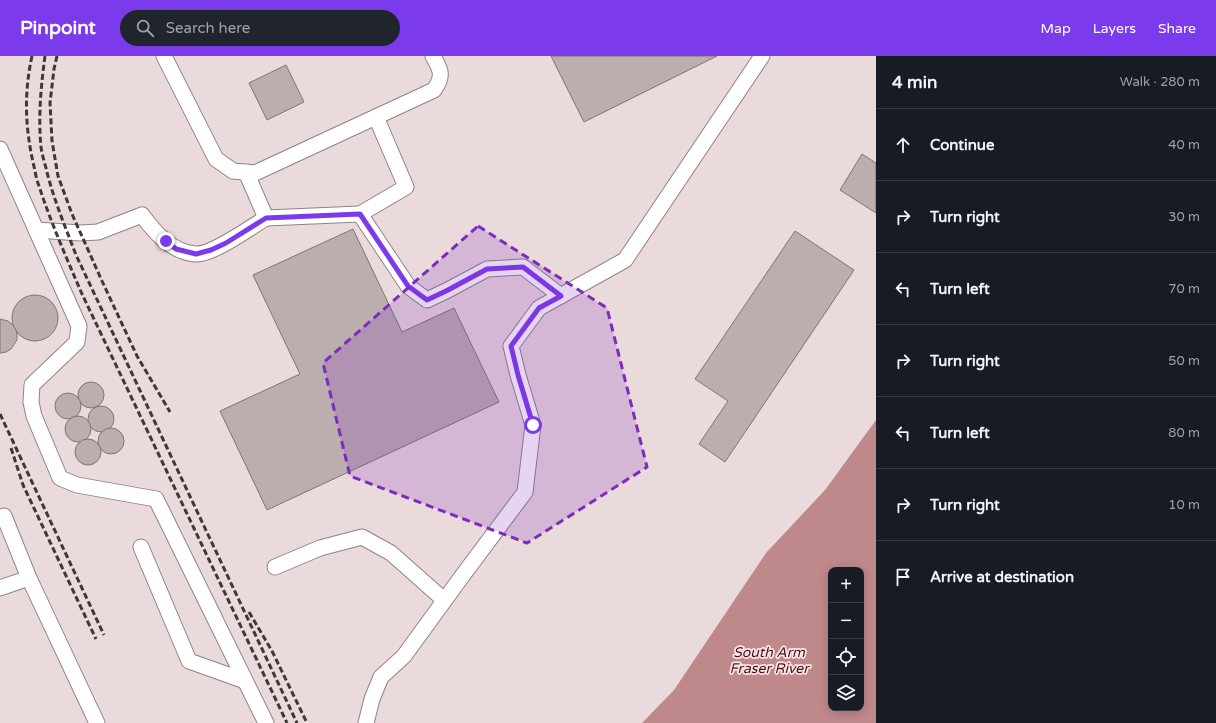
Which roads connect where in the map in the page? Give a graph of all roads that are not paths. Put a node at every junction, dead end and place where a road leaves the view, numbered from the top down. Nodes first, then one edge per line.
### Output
1 (164, 56) edge
2 (433, 56) edge
3 (762, 56) edge
4 (376, 117) junction
5 (0, 149) edge
6 (246, 172) junction
7 (360, 214) junction
8 (266, 218) junction
9 (36, 230) junction
10 (561, 296) junction
11 (4, 516) dead end
12 (141, 547) dead end
13 (275, 567) dead end
14 (29, 578) junction
15 (0, 588) edge
16 (444, 600) junction
17 (245, 681) junction
18 (97, 723) edge
19 (266, 723) edge
20 (366, 723) edge

1 - 6 lane
2 - 4 lane
3 - 10 lane
4 - 6 lane
4 - 7 lane
5 - 9 lane
6 - 8 lane
7 - 8 lane
7 - 10 lane
8 - 9 lane
9 - 17 lane
10 - 16 lane
11 - 14 lane
12 - 17 lane
13 - 16 lane
14 - 15 lane
14 - 18 lane
16 - 20 lane
17 - 19 lane

